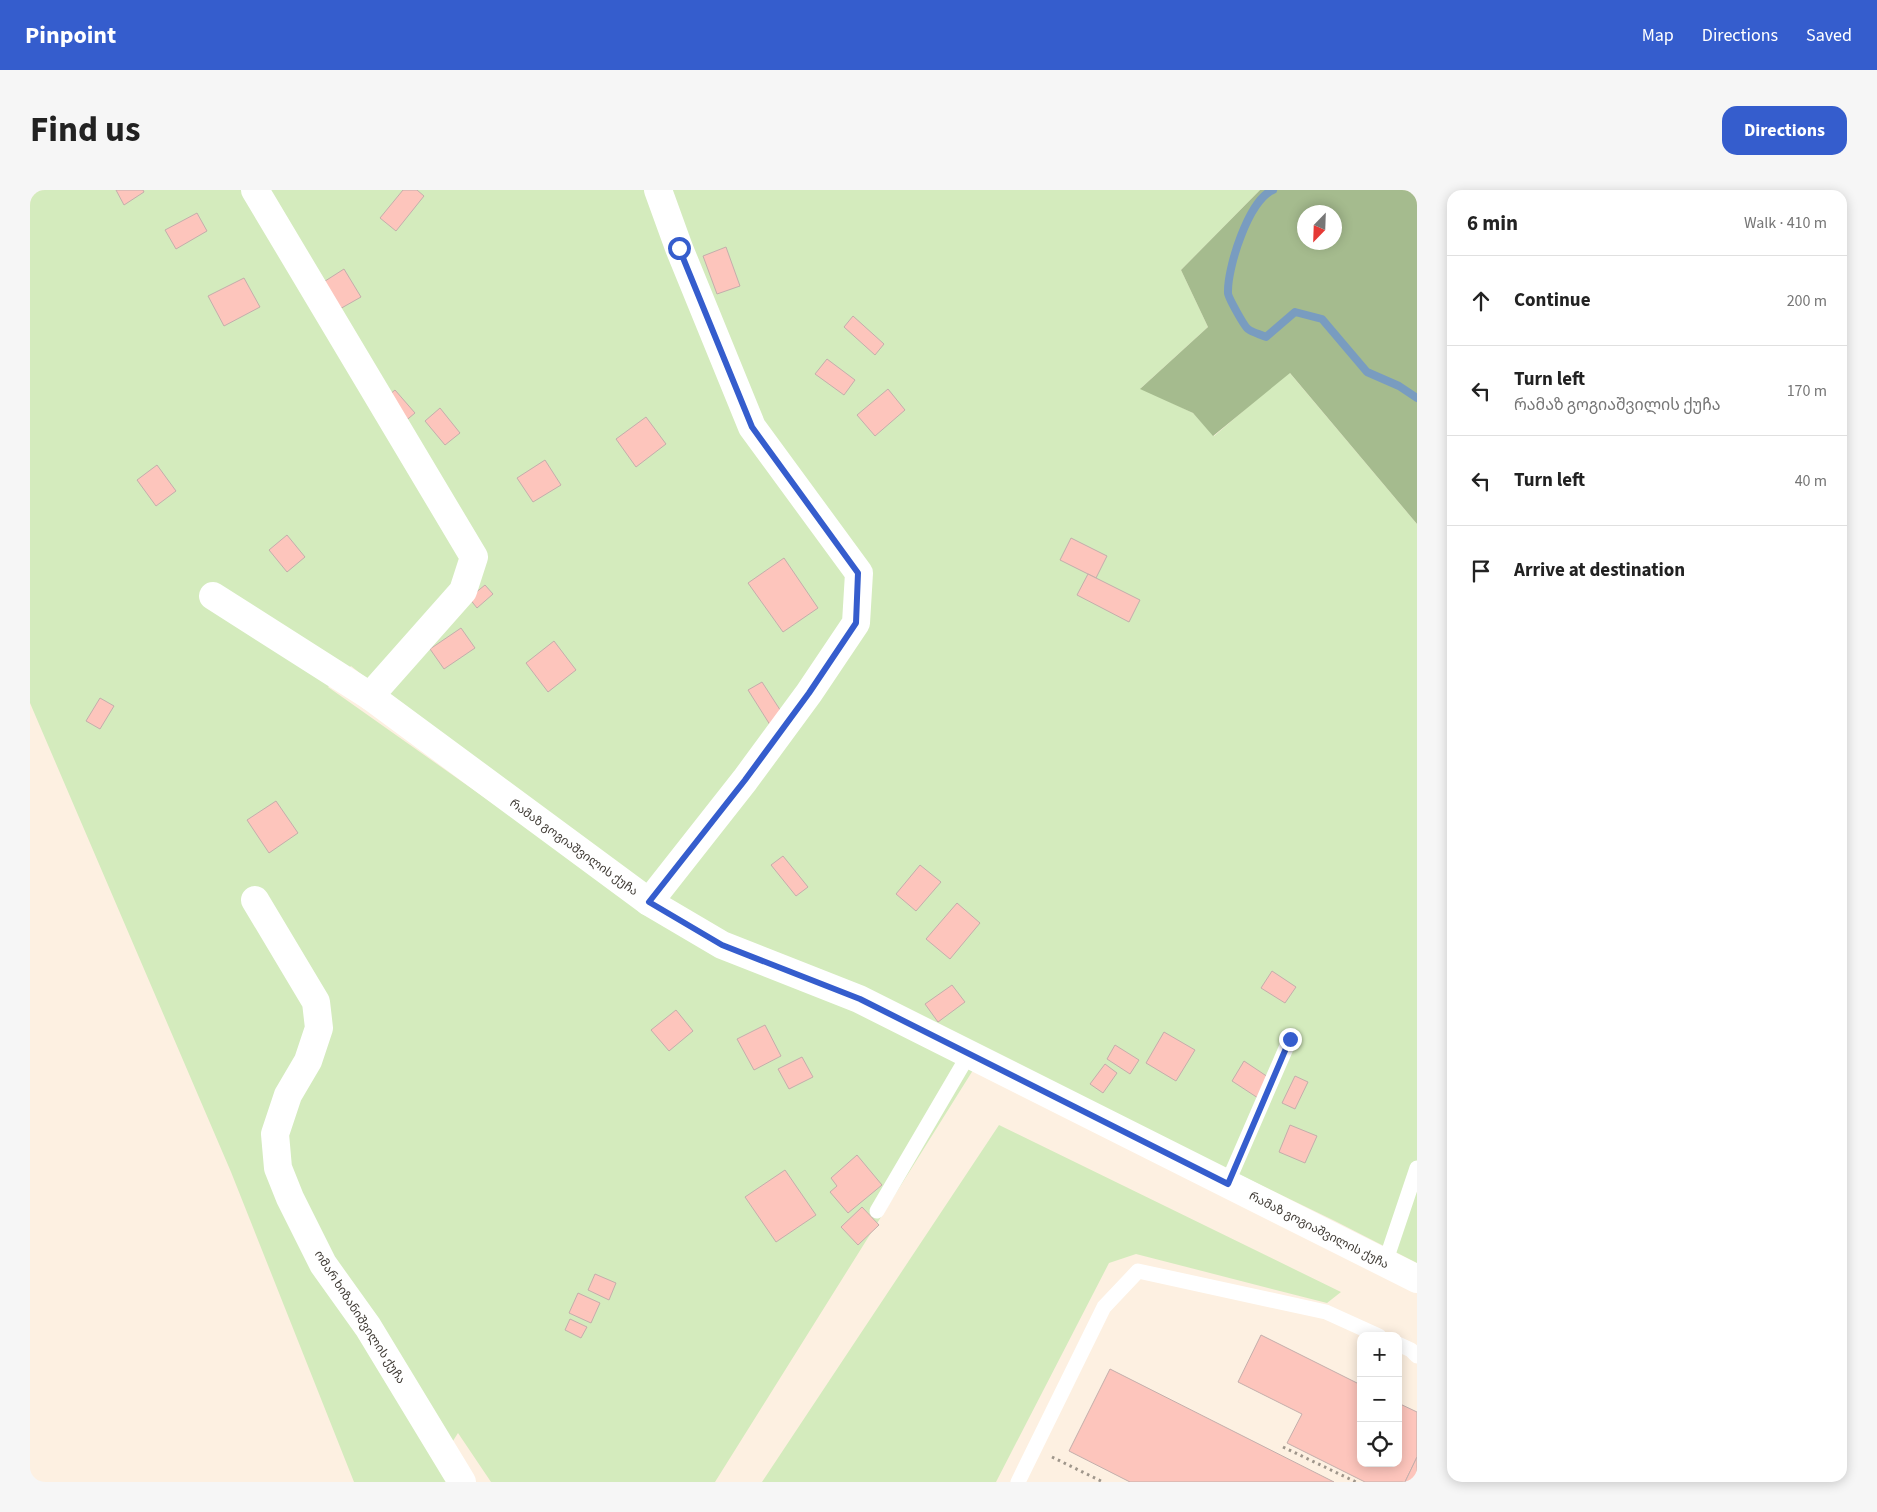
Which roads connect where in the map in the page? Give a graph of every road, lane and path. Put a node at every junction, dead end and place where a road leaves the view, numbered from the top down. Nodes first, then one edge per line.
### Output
1 (254, 190) edge
2 (658, 190) edge
3 (213, 596) dead end
4 (370, 696) junction
5 (255, 900) dead end
6 (649, 902) junction
7 (1290, 1039) dead end
8 (969, 1054) junction
9 (1417, 1168) edge
10 (1228, 1184) junction
11 (877, 1211) dead end
12 (1385, 1263) junction
13 (1417, 1279) edge
14 (1370, 1332) edge
15 (1402, 1346) edge
16 (1417, 1356) edge
17 (1283, 1447) dead end
18 (1035, 1448) junction
19 (462, 1482) edge
20 (1018, 1482) edge
21 (1103, 1482) edge
22 (1356, 1482) edge

1 - 4 street
2 - 6 street
3 - 4 street, რამაზ გოგიაშვილის ქუჩა
4 - 6 street, რამაზ გოგიაშვილის ქუჩა
5 - 19 street, ომარ ხიზანიშვილის ქუჩა
6 - 8 street, რამაზ გოგიაშვილის ქუჩა
7 - 10 lane
8 - 10 street, რამაზ გოგიაშვილის ქუჩა
8 - 11 lane
9 - 12 lane
10 - 12 street, რამაზ გოგიაშვილის ქუჩა
12 - 13 street, რამაზ გოგიაშვილის ქუჩა
14 - 18 lane
15 - 16 lane
17 - 22 path
18 - 20 lane
18 - 21 path

